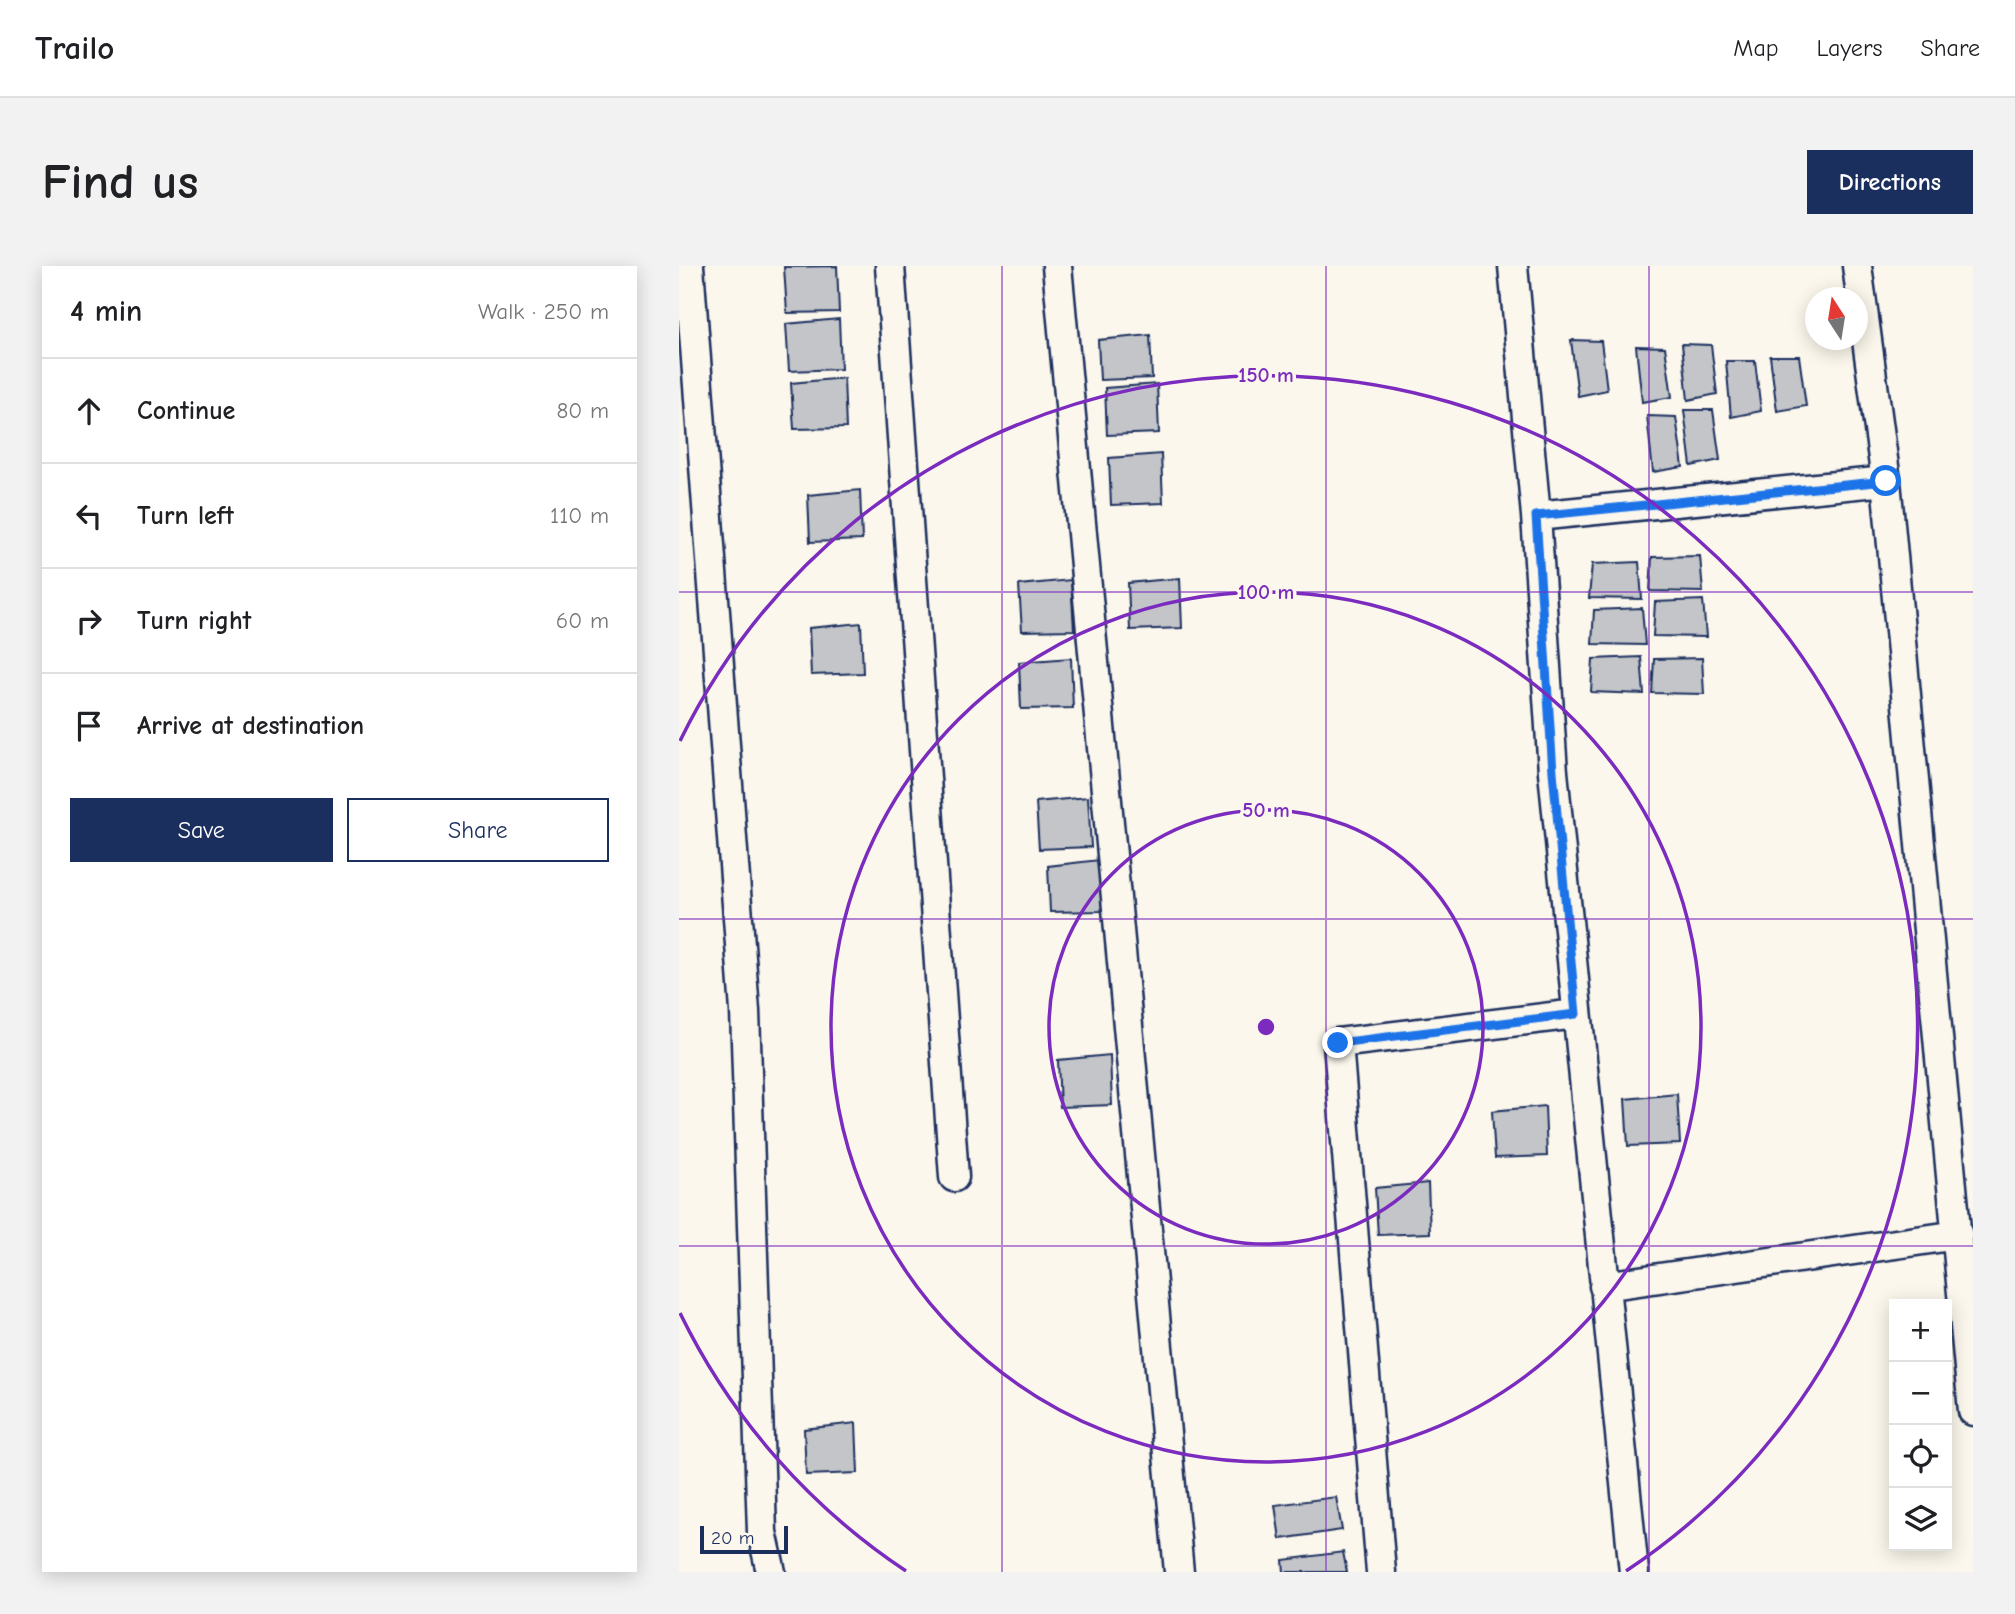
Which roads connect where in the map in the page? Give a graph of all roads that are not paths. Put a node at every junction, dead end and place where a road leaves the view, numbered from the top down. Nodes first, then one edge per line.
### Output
1 (689, 266) edge
2 (890, 266) edge
3 (1058, 266) edge
4 (1513, 266) edge
5 (1857, 266) edge
6 (1886, 481) junction
7 (1536, 516) junction
8 (1576, 1014) junction
9 (954, 1177) dead end
10 (1958, 1235) junction
11 (1604, 1286) junction
12 (1973, 1411) edge
13 (771, 1572) edge
14 (1179, 1572) edge
15 (1381, 1572) edge
16 (1634, 1572) edge

1 - 13 street
2 - 9 street
3 - 14 street
4 - 7 street
5 - 6 street
6 - 7 street
6 - 10 street
7 - 8 street
8 - 11 street
8 - 15 street
10 - 11 street
10 - 12 street
11 - 16 street

